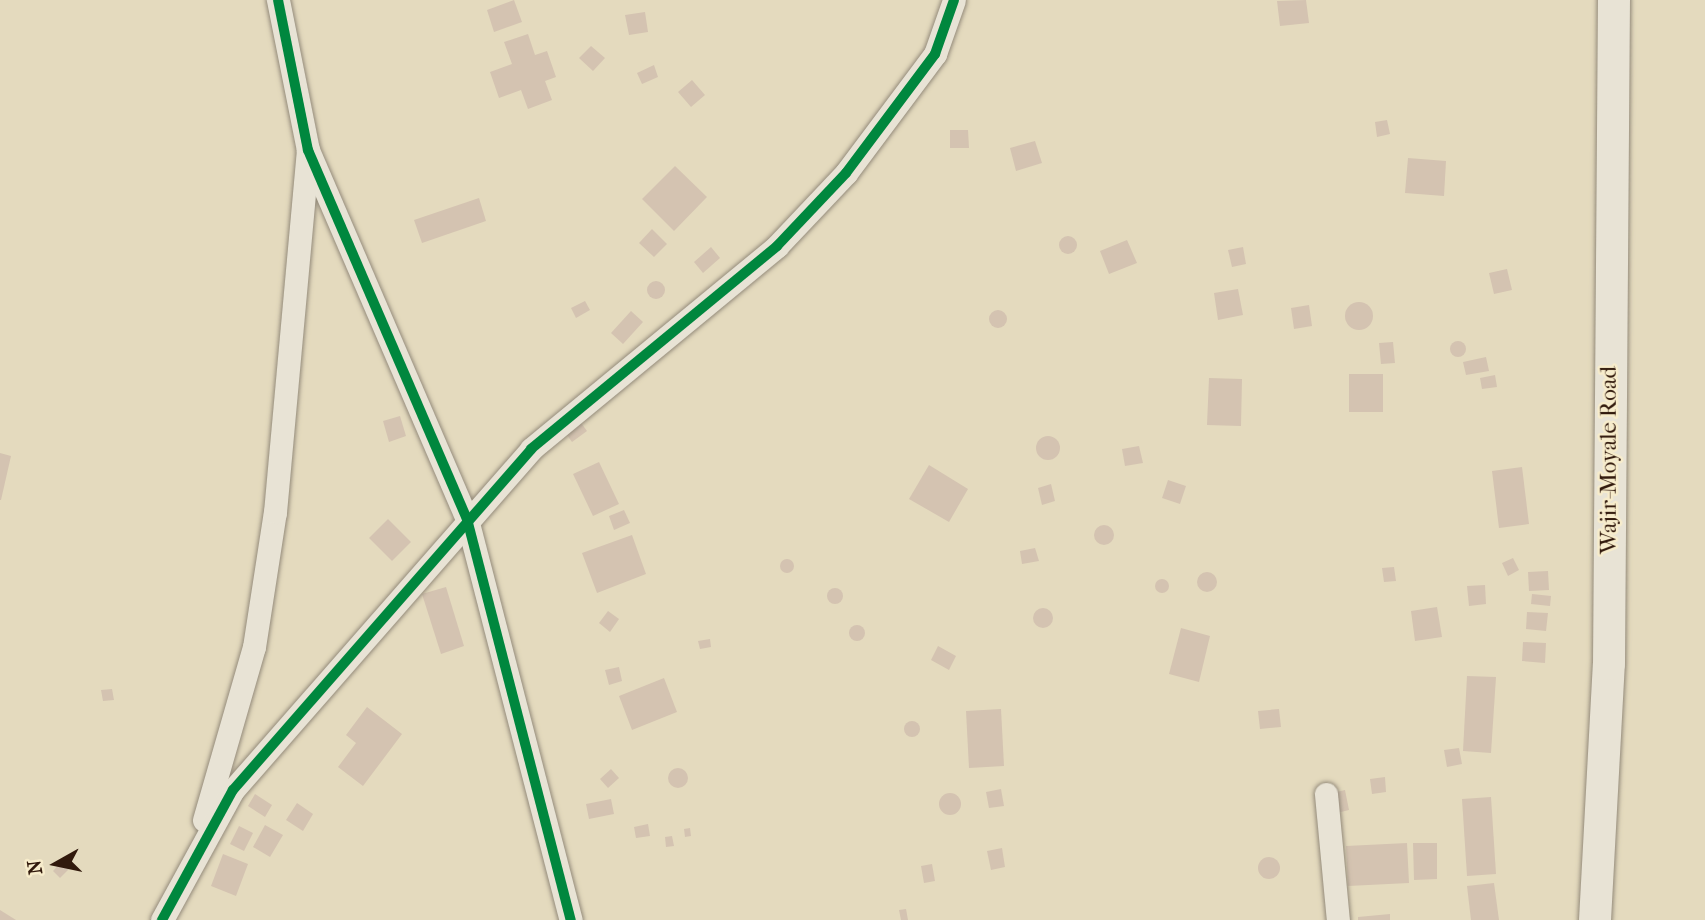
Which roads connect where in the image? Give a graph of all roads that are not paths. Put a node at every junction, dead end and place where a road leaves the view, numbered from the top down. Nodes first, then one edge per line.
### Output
1 (278, 0) edge
2 (954, 0) edge
3 (1614, 0) edge
4 (308, 150) junction
5 (467, 519) junction
6 (1326, 794) dead end
7 (189, 867) junction
8 (162, 920) edge
9 (571, 920) edge
10 (1338, 920) edge
11 (1594, 920) edge

1 - 4 street
2 - 5 street
3 - 11 main road, Wajir-Moyale Road
4 - 5 street
4 - 7 street
5 - 7 street
5 - 9 street
6 - 10 street
7 - 8 street

